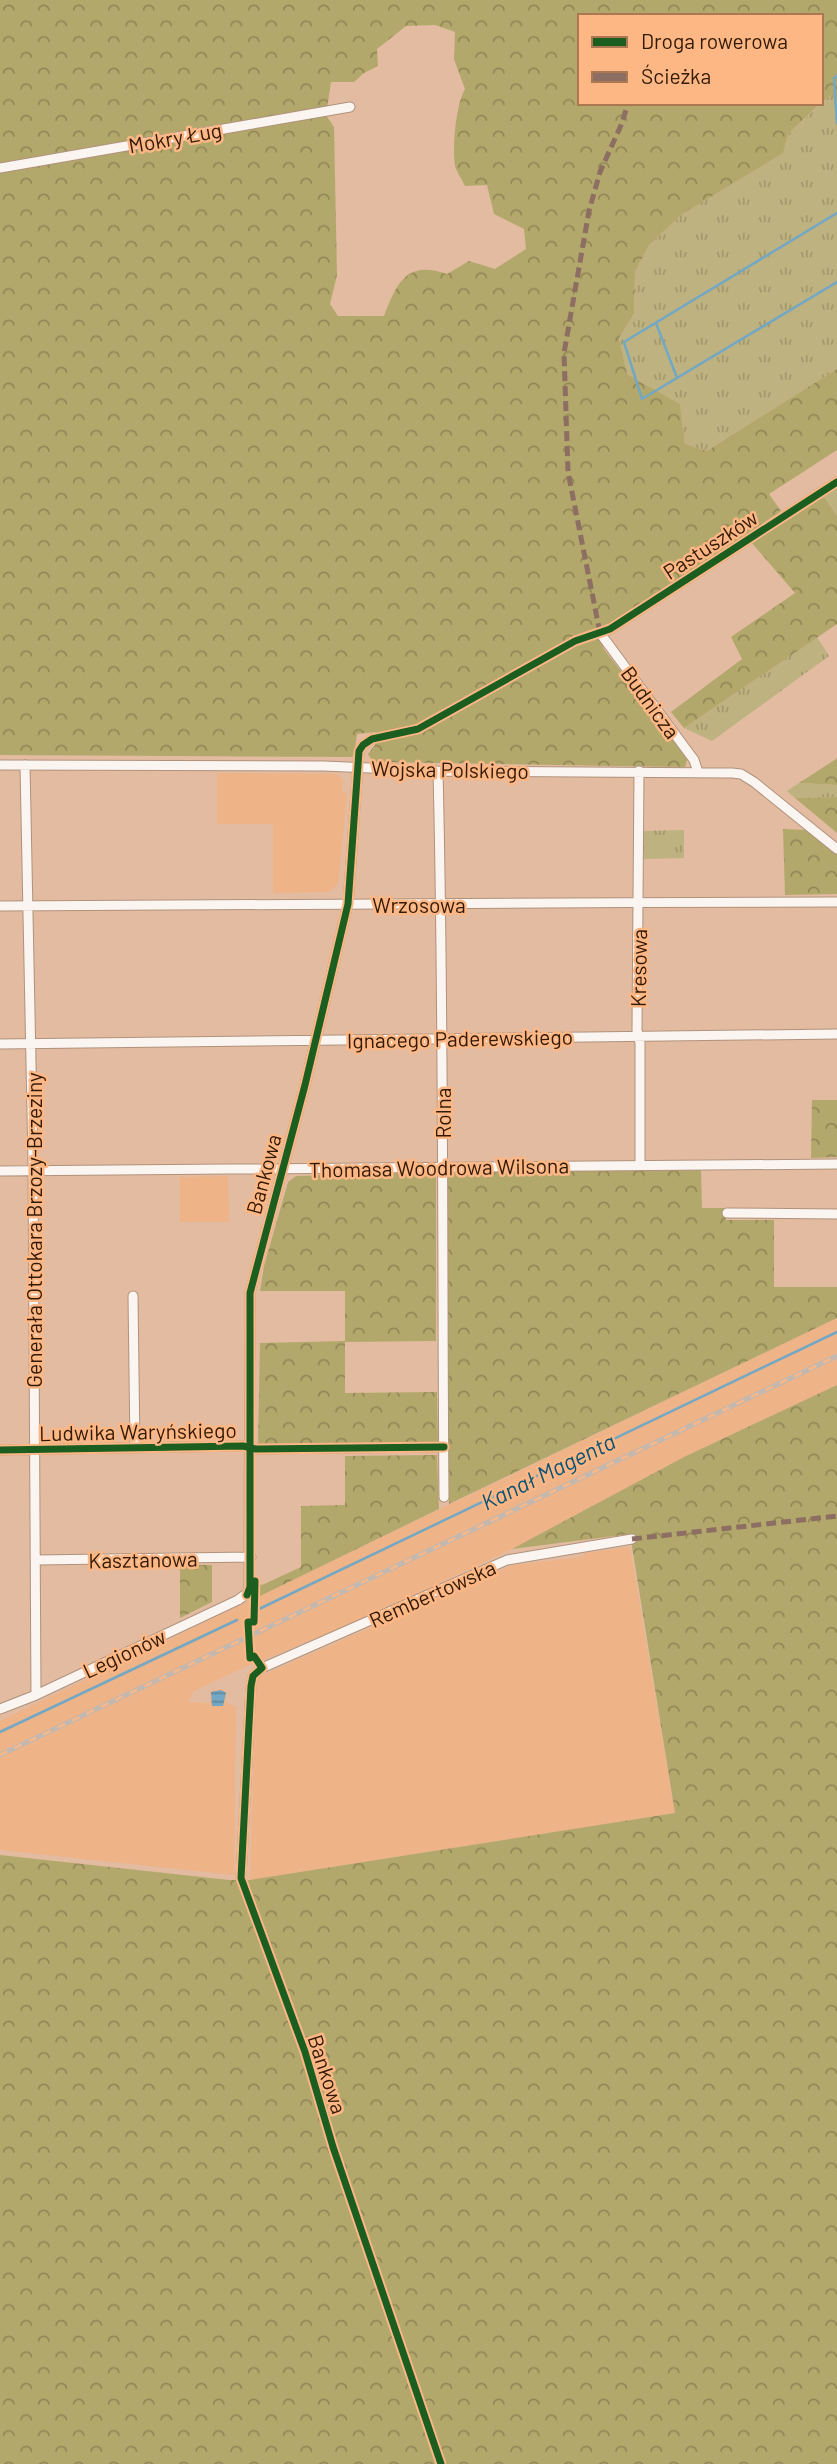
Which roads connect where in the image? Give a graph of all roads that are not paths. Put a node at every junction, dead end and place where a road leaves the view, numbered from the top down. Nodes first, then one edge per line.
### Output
1 (350, 107) dead end
2 (0, 168) edge
3 (837, 482) edge
4 (600, 633) junction
5 (0, 765) edge
6 (25, 765) junction
7 (358, 767) junction
8 (438, 771) junction
9 (639, 771) junction
10 (698, 772) junction
11 (837, 849) edge
12 (837, 902) edge
13 (638, 903) junction
14 (348, 904) junction
15 (441, 905) junction
16 (0, 906) edge
17 (28, 906) junction
18 (837, 1034) edge
19 (638, 1036) junction
20 (443, 1038) junction
21 (316, 1040) junction
22 (32, 1043) junction
23 (0, 1044) edge
24 (640, 1164) junction
25 (837, 1164) edge
26 (441, 1166) junction
27 (283, 1168) junction
28 (0, 1171) edge
29 (33, 1171) junction
30 (727, 1213) dead end
31 (837, 1214) edge
32 (133, 1297) dead end
33 (249, 1447) junction
34 (444, 1447) junction
35 (135, 1448) junction
36 (0, 1450) edge
37 (34, 1450) junction
38 (444, 1497) dead end
39 (632, 1539) dead end
40 (251, 1557) junction
41 (36, 1560) junction
42 (247, 1595) joint
43 (251, 1686) joint
44 (36, 1695) junction
45 (0, 1709) edge
46 (441, 2464) edge

1 - 2 street, Mokry Ług
3 - 4 street, Pastuszków
4 - 7 street, Pastuszków
4 - 10 street, Budnicza
5 - 6 street, Wojska Polskiego
6 - 7 street, Wojska Polskiego
6 - 17 street, Generała Ottokara Brzozy-Brzeziny
7 - 8 street, Wojska Polskiego
7 - 14 street, Bankowa
8 - 9 street, Wojska Polskiego
8 - 15 street, Rolna
9 - 10 street, Wojska Polskiego
9 - 13 street, Kresowa
10 - 11 street, Wojska Polskiego
12 - 13 street, Wrzosowa
13 - 15 street, Wrzosowa
13 - 19 street, Kresowa
14 - 15 street, Wrzosowa
14 - 17 street, Wrzosowa
14 - 21 street, Bankowa
15 - 20 street, Rolna
16 - 17 street, Wrzosowa
17 - 22 street, Generała Ottokara Brzozy-Brzeziny
18 - 19 street, Ignacego Paderewskiego
19 - 20 street, Ignacego Paderewskiego
19 - 24 street, Kresowa
20 - 21 street, Ignacego Paderewskiego
20 - 26 street, Rolna
21 - 22 street, Ignacego Paderewskiego
21 - 27 street, Bankowa
22 - 23 street, Ignacego Paderewskiego
22 - 29 street, Generała Ottokara Brzozy-Brzeziny
24 - 25 street, Thomasa Woodrowa Wilsona
24 - 26 street, Thomasa Woodrowa Wilsona
26 - 27 street, Thomasa Woodrowa Wilsona
26 - 34 street, Rolna
27 - 29 street, Thomasa Woodrowa Wilsona
27 - 33 street, Bankowa
28 - 29 street, Thomasa Woodrowa Wilsona
29 - 37 street, Generała Ottokara Brzozy-Brzeziny
30 - 31 street
32 - 35 street
33 - 34 street, Ludwika Waryńskiego
33 - 35 street, Ludwika Waryńskiego
33 - 40 street, Bankowa
34 - 38 street, Rolna
35 - 37 street, Ludwika Waryńskiego
36 - 37 street, Ludwika Waryńskiego
37 - 41 street, Generała Ottokara Brzozy-Brzeziny
39 - 43 street, Rembertowska
40 - 41 street, Kasztanowa
40 - 42 street, Bankowa
41 - 44 street, Generała Ottokara Brzozy-Brzeziny
42 - 44 street, Legionów
43 - 46 street, Bankowa
44 - 45 street, Legionów

